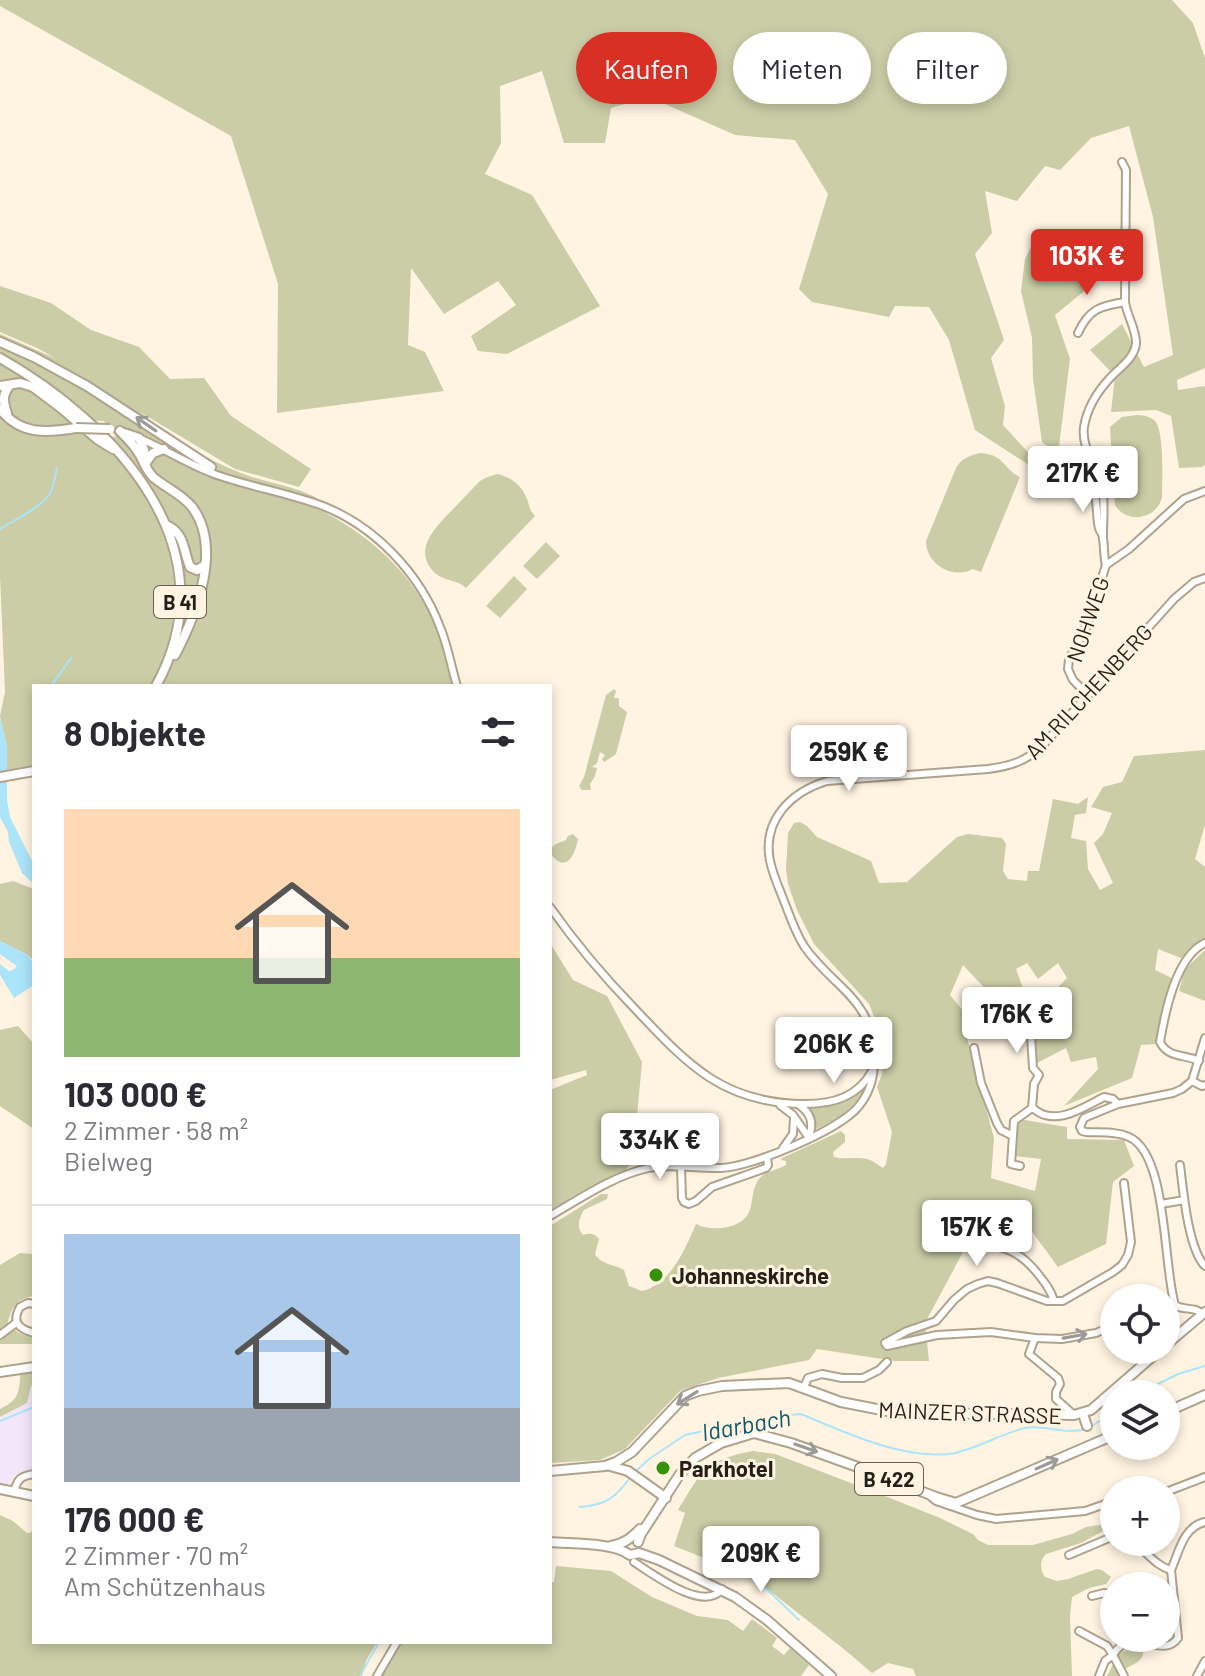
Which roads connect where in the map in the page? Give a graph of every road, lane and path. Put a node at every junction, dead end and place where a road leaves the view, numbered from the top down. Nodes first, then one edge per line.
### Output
1 (1122, 162) dead end
2 (1125, 302) junction
3 (1078, 333) dead end
4 (0, 342) edge
5 (0, 358) edge
6 (11, 385) junction
7 (0, 386) edge
8 (0, 409) edge
9 (11, 421) junction
10 (120, 431) junction
11 (139, 438) junction
12 (164, 449) junction
13 (118, 450) junction
14 (146, 465) junction
15 (211, 467) joint
16 (232, 479) junction
17 (1058, 488) dead end
18 (1205, 491) edge
19 (166, 525) junction
20 (1103, 536) junction
21 (205, 565) junction
22 (1106, 565) junction
23 (1205, 578) edge
24 (158, 682) edge
25 (456, 684) edge
26 (1088, 695) junction
27 (32, 771) edge
28 (0, 777) edge
29 (552, 910) edge
30 (1205, 943) edge
31 (1008, 1027) dead end
32 (1205, 1038) edge
33 (974, 1048) dead end
34 (1199, 1061) junction
35 (874, 1068) junction
36 (1192, 1081) junction
37 (1205, 1085) edge
38 (777, 1103) junction
39 (796, 1104) junction
40 (1118, 1104) junction
41 (1032, 1108) junction
42 (793, 1115) junction
43 (1013, 1136) junction
44 (809, 1138) junction
45 (781, 1151) junction
46 (767, 1157) junction
47 (1180, 1165) dead end
48 (1020, 1166) dead end
49 (681, 1167) junction
50 (1124, 1183) dead end
51 (1184, 1200) junction
52 (1161, 1204) junction
53 (552, 1215) edge
54 (976, 1243) dead end
55 (1205, 1266) edge
56 (1168, 1284) edge
57 (1054, 1301) junction
58 (32, 1304) edge
59 (1180, 1308) edge
60 (1204, 1313) edge
61 (16, 1323) junction
62 (1100, 1331) edge
63 (32, 1332) edge
64 (1180, 1333) edge
65 (0, 1335) edge
66 (1035, 1338) junction
67 (887, 1362) dead end
68 (1144, 1364) edge
69 (32, 1367) edge
70 (0, 1372) edge
71 (804, 1387) junction
72 (1205, 1395) edge
73 (1180, 1406) edge
74 (1079, 1415) junction
75 (1100, 1441) edge
76 (1095, 1443) junction
77 (632, 1452) junction
78 (605, 1466) junction
79 (552, 1471) edge
80 (630, 1472) junction
81 (32, 1474) edge
82 (1205, 1477) edge
83 (1180, 1487) edge
84 (0, 1489) edge
85 (14, 1492) junction
86 (928, 1494) junction
87 (32, 1496) edge
88 (666, 1498) junction
89 (1100, 1506) edge
90 (1205, 1522) edge
91 (1100, 1541) edge
92 (552, 1542) edge
93 (633, 1548) junction
94 (1069, 1555) dead end
95 (1150, 1556) edge
96 (1171, 1570) joint
97 (722, 1589) junction
98 (1100, 1594) edge
99 (1092, 1596) dead end
100 (1079, 1631) dead end
101 (396, 1644) edge
102 (1115, 1652) edge
103 (1113, 1655) junction
104 (1205, 1661) edge
105 (377, 1676) edge
106 (831, 1676) edge
107 (1099, 1676) edge
108 (1124, 1676) edge
109 (1197, 1676) edge

1 - 2 street
2 - 3 street
2 - 20 street
15 -> 4 main road
5 - 13 main road, B 41
6 - 7 main road
6 - 9 main road
6 - 13 main road
8 - 9 main road
9 - 10 main road, bridge
10 - 11 main road
10 - 14 main road
11 - 12 street
11 - 14 main road
12 - 14 main road
12 - 16 street
13 - 19 main road, B 41
14 - 21 main road
15 - 16 street
16 - 25 street
17 - 20 street
18 - 22 street, NOHWEG
19 - 21 main road
19 - 24 main road, B 41
20 - 22 street
21 - 24 main road
22 - 26 street, NOHWEG
23 - 26 street, AM RILCHENBERG
26 - 35 street, AM RILCHENBERG
27 - 28 main road
29 - 38 street
30 - 34 street
31 - 41 street
32 - 34 street
33 - 43 street
34 - 36 street
35 - 39 street
35 - 44 street, AM RILCHENBERG
36 - 37 street
36 - 40 street
38 - 39 street
38 - 42 street
39 - 44 street
40 - 41 street
40 - 52 street
41 - 43 street
42 - 44 street
42 - 45 street
43 - 48 street
44 - 45 street, AM RILCHENBERG
45 - 46 street, AM RILCHENBERG
46 - 49 street, AM RILCHENBERG
46 - 49 street, AM RILCHENBERG
47 - 51 street
49 - 53 street, AM RILCHENBERG
50 - 57 street
51 - 52 street
51 - 55 street
52 - 56 street
54 - 57 street
57 - 66 street
58 - 61 street
59 - 60 street
60 - 64 main road
61 - 63 street
61 - 65 street
66 -> 62 street
66 - 74 street
67 - 71 street
68 - 74 main road, MAINZER STRASSE
69 - 70 main road
71 - 74 main road, MAINZER STRASSE
71 -> 77 main road, MAINZER STRASSE
72 - 73 main road
74 - 76 main road
75 - 76 main road, B 422
86 -> 76 main road, B 422
77 - 78 main road, MAINZER STRASSE
77 - 80 main road
78 - 79 main road, MAINZER STRASSE
78 - 80 main road
80 - 88 main road
81 - 85 street
82 - 83 street
84 - 85 main road
85 - 87 main road
88 -> 86 main road, B 422
86 - 89 street
88 - 93 main road, B 422
90 - 96 street
91 - 94 street
92 - 93 main road, B 422
93 - 97 main road
93 - 97 street
95 - 96 street
97 - 106 main road
98 - 99 street
100 - 103 street
101 - 105 street
102 - 103 street
103 - 107 street
103 - 108 street
104 - 109 street

